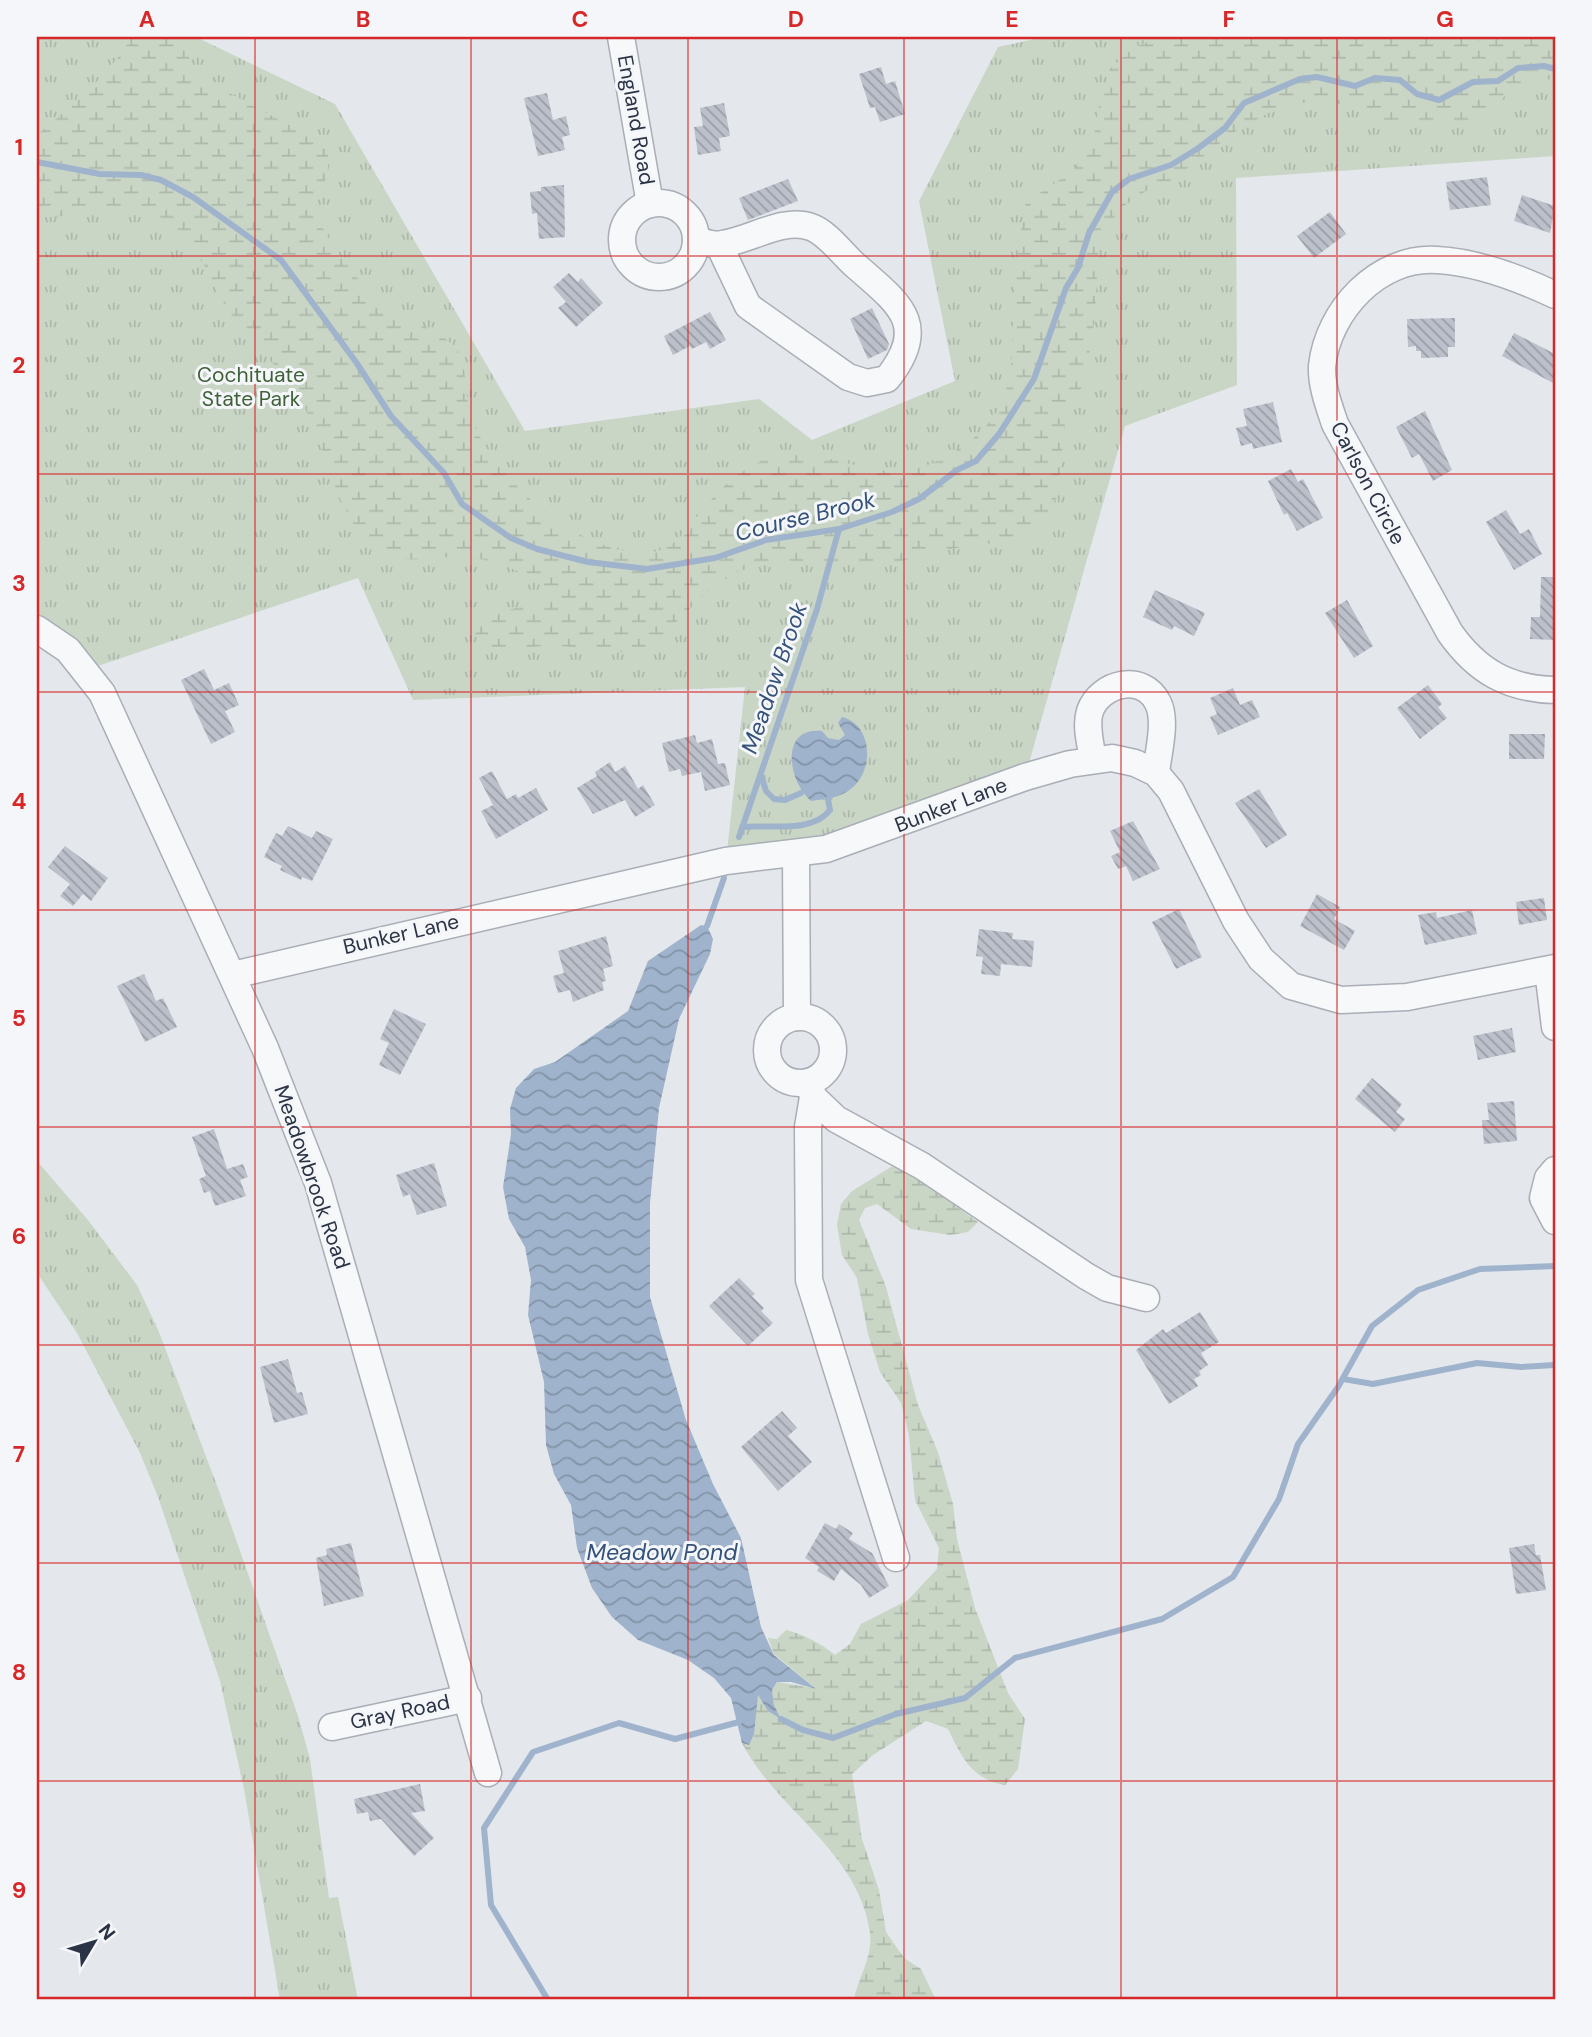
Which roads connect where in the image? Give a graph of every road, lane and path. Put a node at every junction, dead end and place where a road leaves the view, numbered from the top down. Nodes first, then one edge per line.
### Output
1 (621, 37) edge
2 (650, 204) junction
3 (708, 243) junction
4 (1555, 295) edge
5 (37, 629) edge
6 (1555, 690) edge
7 (1093, 760) junction
8 (1156, 773) junction
9 (796, 855) junction
10 (1551, 969) edge
11 (233, 975) junction
12 (797, 1017) junction
13 (1555, 1027) edge
14 (811, 1089) junction
15 (1555, 1170) edge
16 (1555, 1220) edge
17 (1146, 1298) dead end
18 (896, 1558) dead end
19 (468, 1698) junction
20 (332, 1727) dead end
21 (488, 1773) dead end

1 - 2 street, England Road
2 - 3 street, England Road
2 - 3 street, England Road
3 - 3 street
4 - 6 street, Carlson Circle
5 - 11 street, Meadowbrook Road
7 - 8 street, Bunker Lane
7 - 8 street
7 - 9 street, Bunker Lane
8 - 10 street
9 - 11 street, Bunker Lane
9 - 12 street
10 - 13 street
11 - 19 street, Meadowbrook Road
12 - 14 street
12 - 14 street
14 - 17 street
14 - 18 street
15 - 16 street
19 - 20 street, Gray Road
19 - 21 street, Meadowbrook Road

